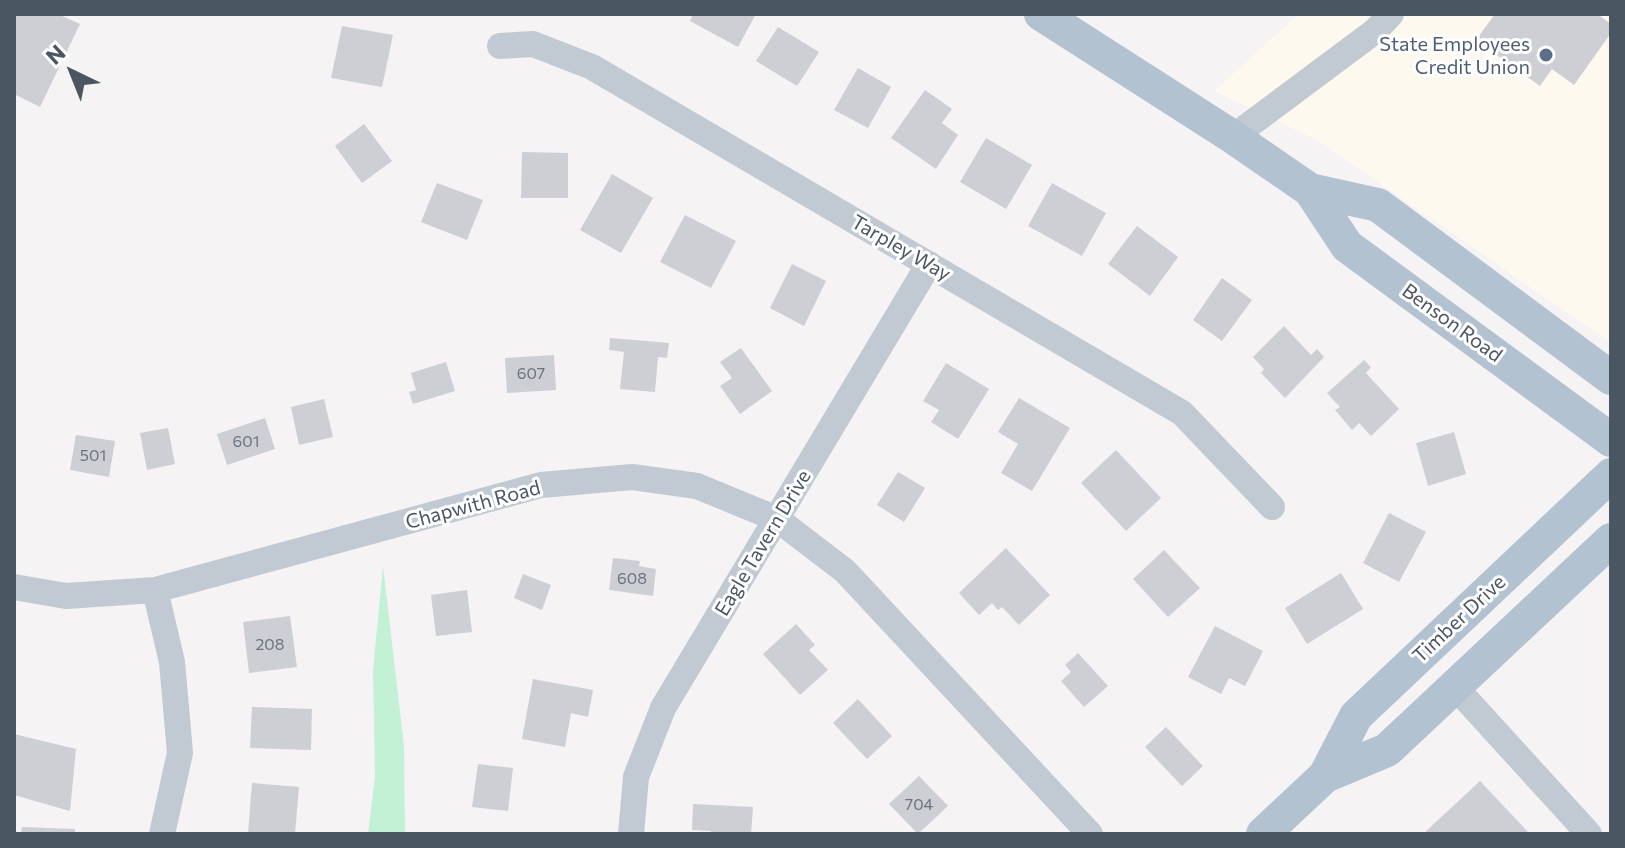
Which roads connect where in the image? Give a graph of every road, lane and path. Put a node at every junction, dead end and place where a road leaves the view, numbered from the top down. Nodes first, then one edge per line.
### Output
1 (1041, 14) edge
2 (1383, 22) edge
3 (500, 46) dead end
4 (1233, 137) junction
5 (1310, 190) junction
6 (929, 264) junction
7 (1611, 378) edge
8 (1611, 440) edge
9 (1611, 475) edge
10 (1272, 507) dead end
11 (777, 519) junction
12 (1611, 540) edge
13 (14, 587) edge
14 (155, 590) junction
15 (1455, 687) junction
16 (1325, 776) junction
17 (162, 834) edge
18 (631, 834) edge
19 (1090, 834) edge
20 (1263, 834) edge
21 (1589, 834) edge

1 - 4 main road, Benson Road
2 - 4 street
3 - 6 street, Tarpley Way
4 - 5 main road, Benson Road
5 - 7 main road, Benson Road
5 - 8 main road, Benson Road
6 - 10 street, Tarpley Way
6 - 11 street, Eagle Tavern Drive
9 - 16 main road, Timber Drive
11 - 14 street, Chapwith Road
11 - 18 street, Eagle Tavern Drive
11 - 19 street, Chapwith Road
12 - 15 main road, Timber Drive
13 - 14 street, Chapwith Road
14 - 17 street
15 - 16 main road, Timber Drive
15 - 21 street
16 - 20 main road, Timber Drive

